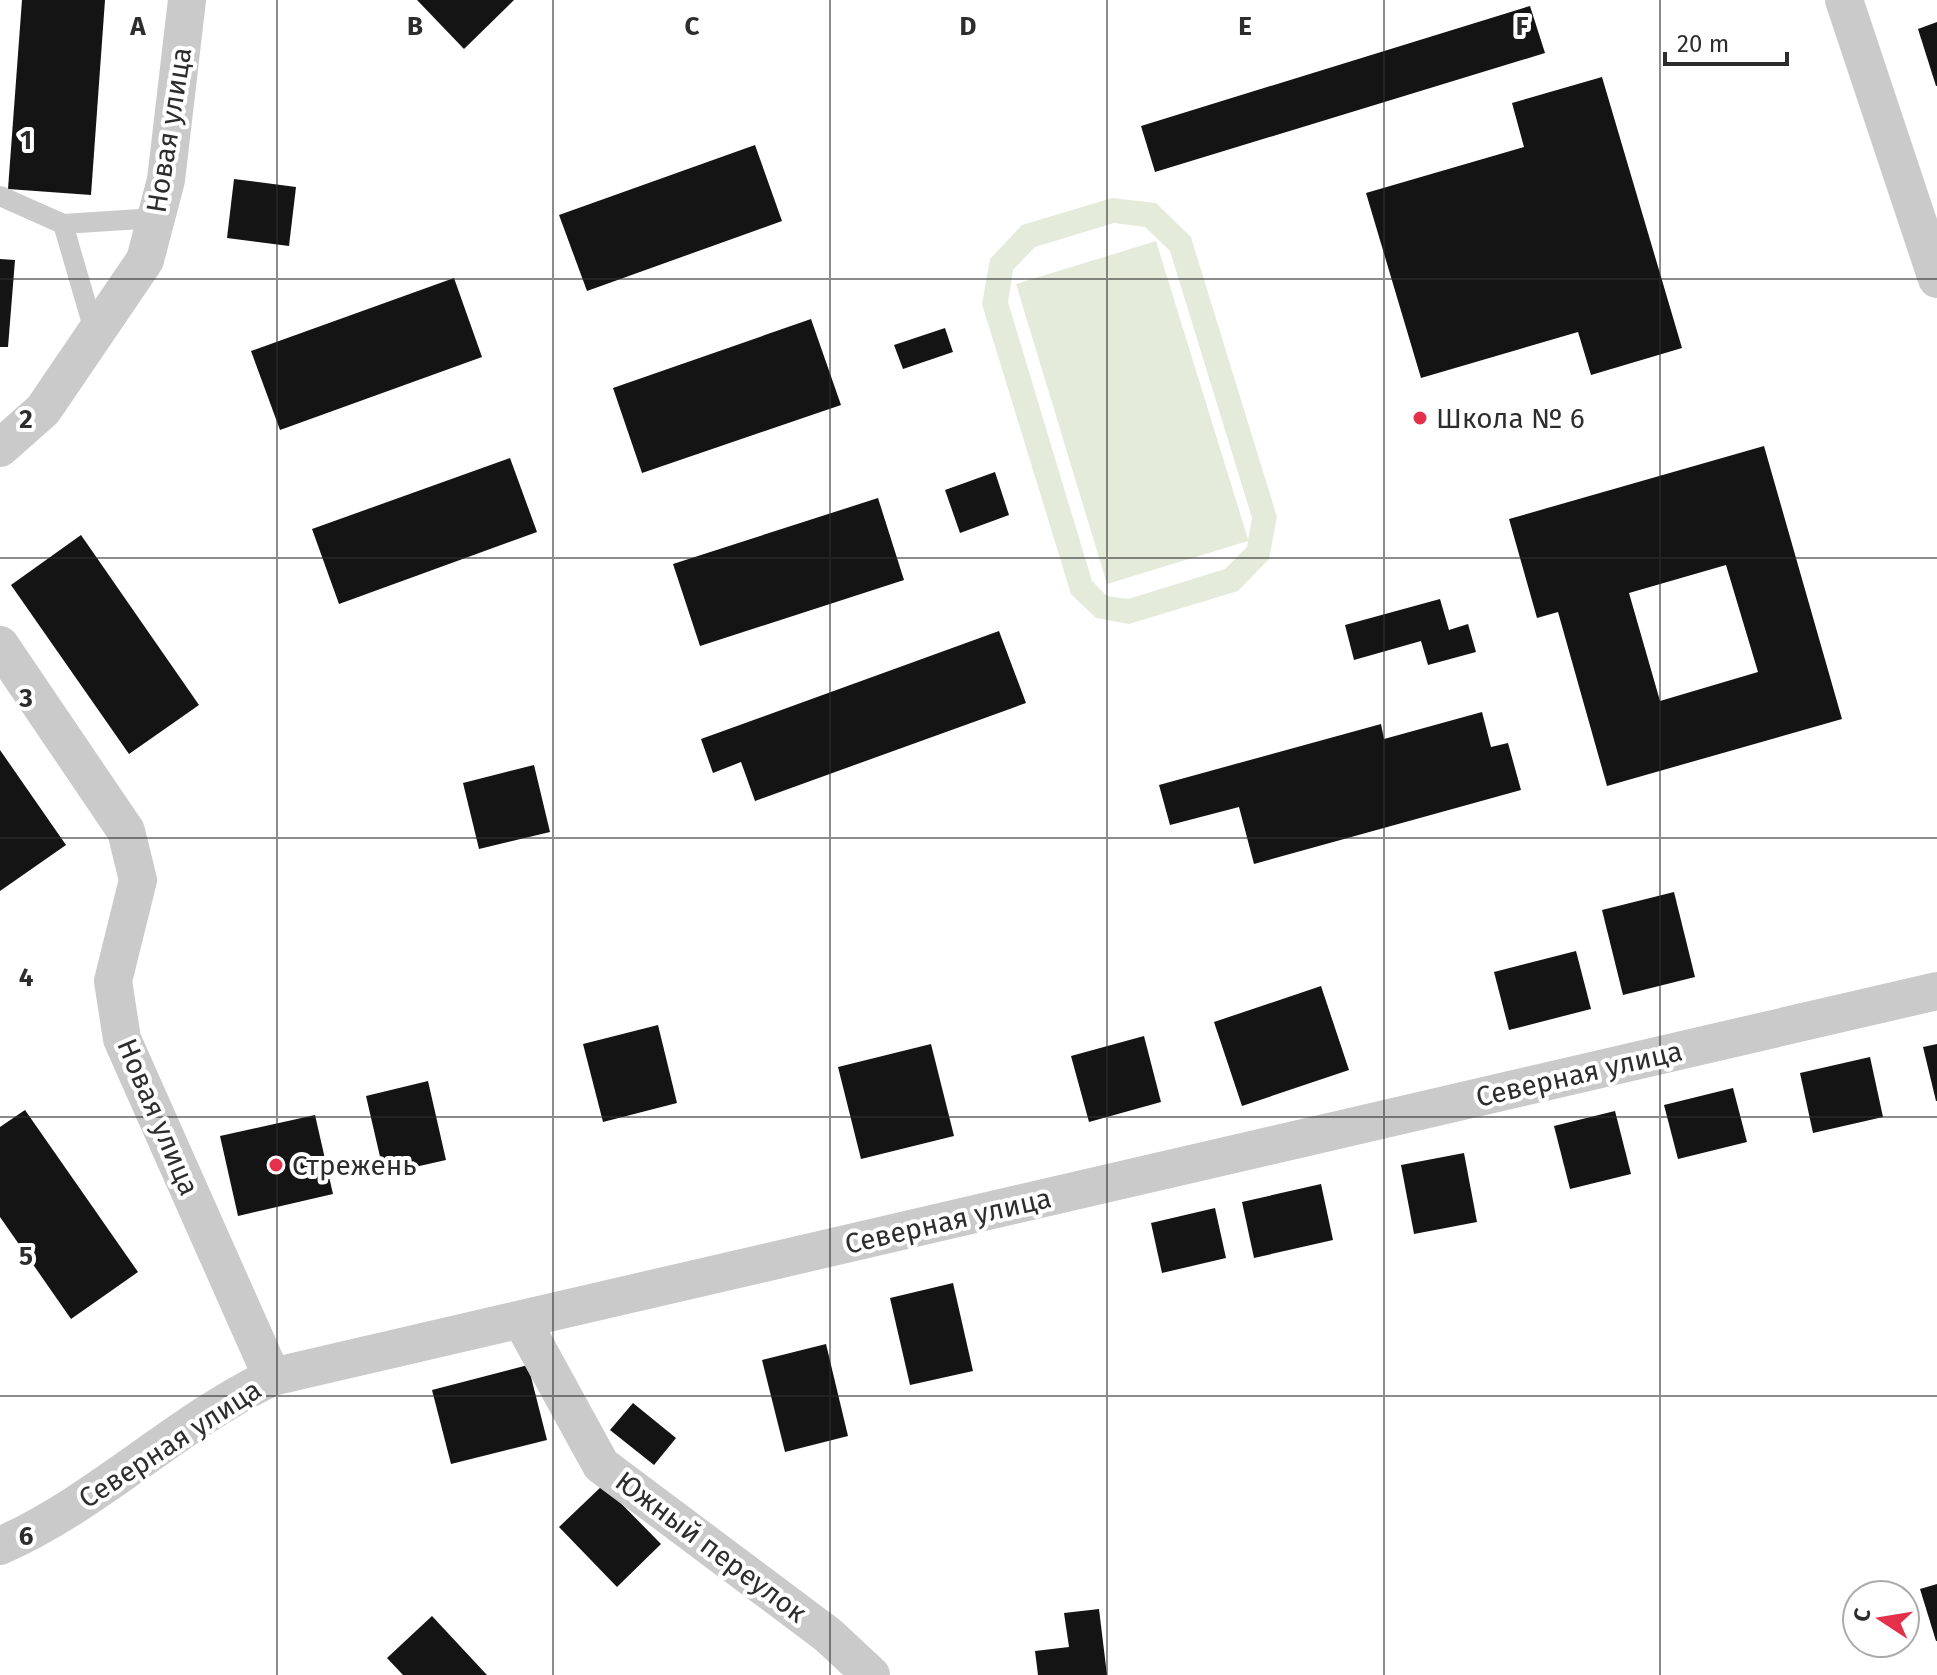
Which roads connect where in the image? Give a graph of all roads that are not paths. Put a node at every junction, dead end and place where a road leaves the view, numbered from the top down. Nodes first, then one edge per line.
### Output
1 (187, 0) edge
2 (1844, 0) edge
3 (0, 196) edge
4 (156, 218) junction
5 (63, 224) junction
6 (1937, 279) edge
7 (95, 334) junction
8 (0, 448) edge
9 (0, 645) edge
10 (1937, 991) edge
11 (522, 1321) junction
12 (272, 1377) junction
13 (0, 1546) edge
14 (871, 1675) edge

1 - 4 street, Новая улица
2 - 6 street
3 - 5 lane
4 - 5 lane
4 - 7 street, Новая улица
5 - 7 lane
7 - 8 street, Новая улица
9 - 12 street, Новая улица
10 - 11 street, Северная улица
11 - 12 street, Северная улица
11 - 14 street, Южный переулок
12 - 13 street, Северная улица

